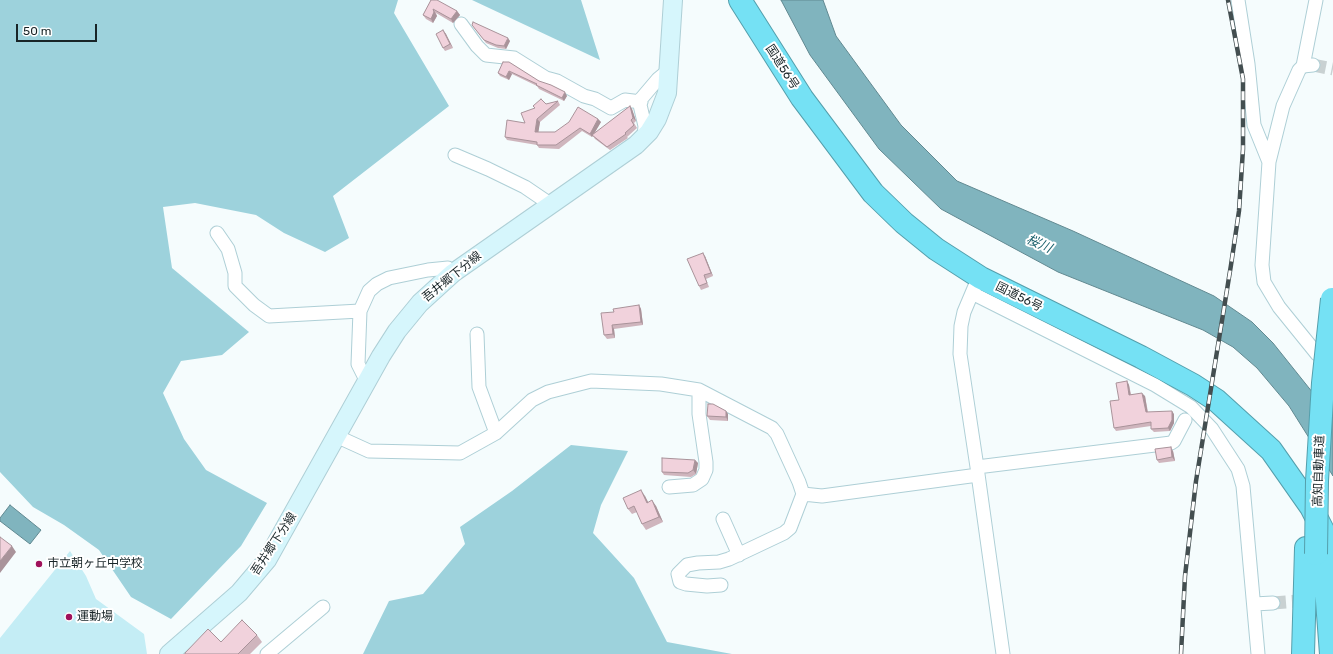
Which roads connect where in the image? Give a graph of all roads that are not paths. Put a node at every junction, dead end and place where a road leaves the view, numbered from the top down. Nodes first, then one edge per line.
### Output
1 (673, 0) edge
2 (740, 0) edge
3 (1238, 0) edge
4 (1316, 0) edge
5 (461, 24) dead end
6 (670, 70) junction
7 (641, 102) junction
8 (644, 137) junction
9 (455, 155) dead end
10 (1269, 162) junction
11 (550, 204) junction
12 (217, 233) dead end
13 (453, 273) junction
14 (977, 286) junction
15 (1332, 294) edge
16 (360, 311) junction
17 (477, 334) dead end
18 (1312, 348) junction
19 (1333, 363) edge
20 (1333, 381) edge
21 (367, 382) junction
22 (699, 390) junction
23 (1186, 420) dead end
24 (496, 433) junction
25 (336, 436) junction
26 (978, 471) junction
27 (669, 487) dead end
28 (803, 494) junction
29 (723, 518) dead end
30 (1320, 550) edge
31 (739, 555) junction
32 (721, 584) dead end
33 (1327, 599) edge
34 (1273, 603) tunnel mouth
35 (1254, 604) junction
36 (323, 607) dead end
37 (169, 654) edge
38 (267, 654) edge
39 (1003, 654) edge
40 (1258, 654) edge
41 (1303, 654) edge
42 (1320, 654) edge
43 (1331, 654) edge

1 - 6 main road, 吾井郷下分線
2 - 14 highway, 国道56号
3 - 10 street
4 - 10 street
5 - 7 street
6 - 7 street
6 - 8 main road, 吾井郷下分線
7 - 8 street
8 - 11 main road, 吾井郷下分線
9 - 11 street
10 - 18 street
11 - 13 main road, 吾井郷下分線
12 - 16 street
13 - 16 street
13 - 21 main road, 吾井郷下分線
14 - 26 street
14 - 30 highway, 国道56号
14 - 35 street
15 - 30 highway, 高知自動車道, bridge
16 - 21 street
17 - 24 street
18 - 19 street
18 - 20 street
21 - 25 main road, 吾井郷下分線
22 - 24 street
22 - 27 street
22 - 28 street
23 - 26 street
24 - 25 street
25 - 37 main road, 吾井郷下分線
26 - 28 street
26 - 39 street
28 - 31 street
29 - 31 street
30 - 33 highway
30 - 41 highway
30 - 42 highway
31 - 32 street
33 - 43 highway
34 - 35 street
35 - 40 street
36 - 38 street

